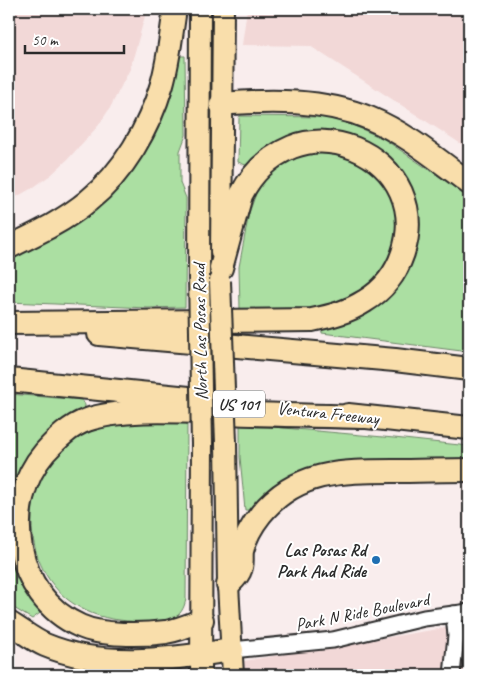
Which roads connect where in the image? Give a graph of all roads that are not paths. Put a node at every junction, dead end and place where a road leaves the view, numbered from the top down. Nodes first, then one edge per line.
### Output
1 (175, 9) edge
2 (200, 9) edge
3 (223, 9) edge
4 (211, 104) junction
5 (469, 183) edge
6 (9, 247) edge
7 (221, 275) junction
8 (9, 322) edge
9 (9, 327) edge
10 (469, 369) edge
11 (9, 380) edge
12 (363, 417) junction
13 (469, 428) edge
14 (469, 470) edge
15 (228, 585) junction
16 (469, 612) edge
17 (454, 614) junction
18 (202, 620) junction
19 (9, 623) edge
20 (232, 650) junction
21 (201, 665) edge
22 (233, 675) edge
23 (452, 675) edge

1 - 6 highway
2 - 4 main road, North Las Posas Road
3 - 4 main road, North Las Posas Road
4 - 5 highway
4 - 7 main road, North Las Posas Road
4 - 18 main road, North Las Posas Road, bridge
7 - 8 highway
7 - 15 main road, North Las Posas Road, bridge
9 - 10 highway
11 - 12 highway, Ventura Freeway / US 101
12 - 13 highway, Ventura Freeway / US 101
12 - 18 highway
14 - 15 highway
15 - 20 main road, North Las Posas Road
16 - 17 street, Park N Ride Boulevard
17 - 20 street, Park N Ride Boulevard
17 - 23 street
18 - 21 main road, North Las Posas Road
19 - 21 highway
20 - 21 highway
20 - 22 main road, North Las Posas Road

